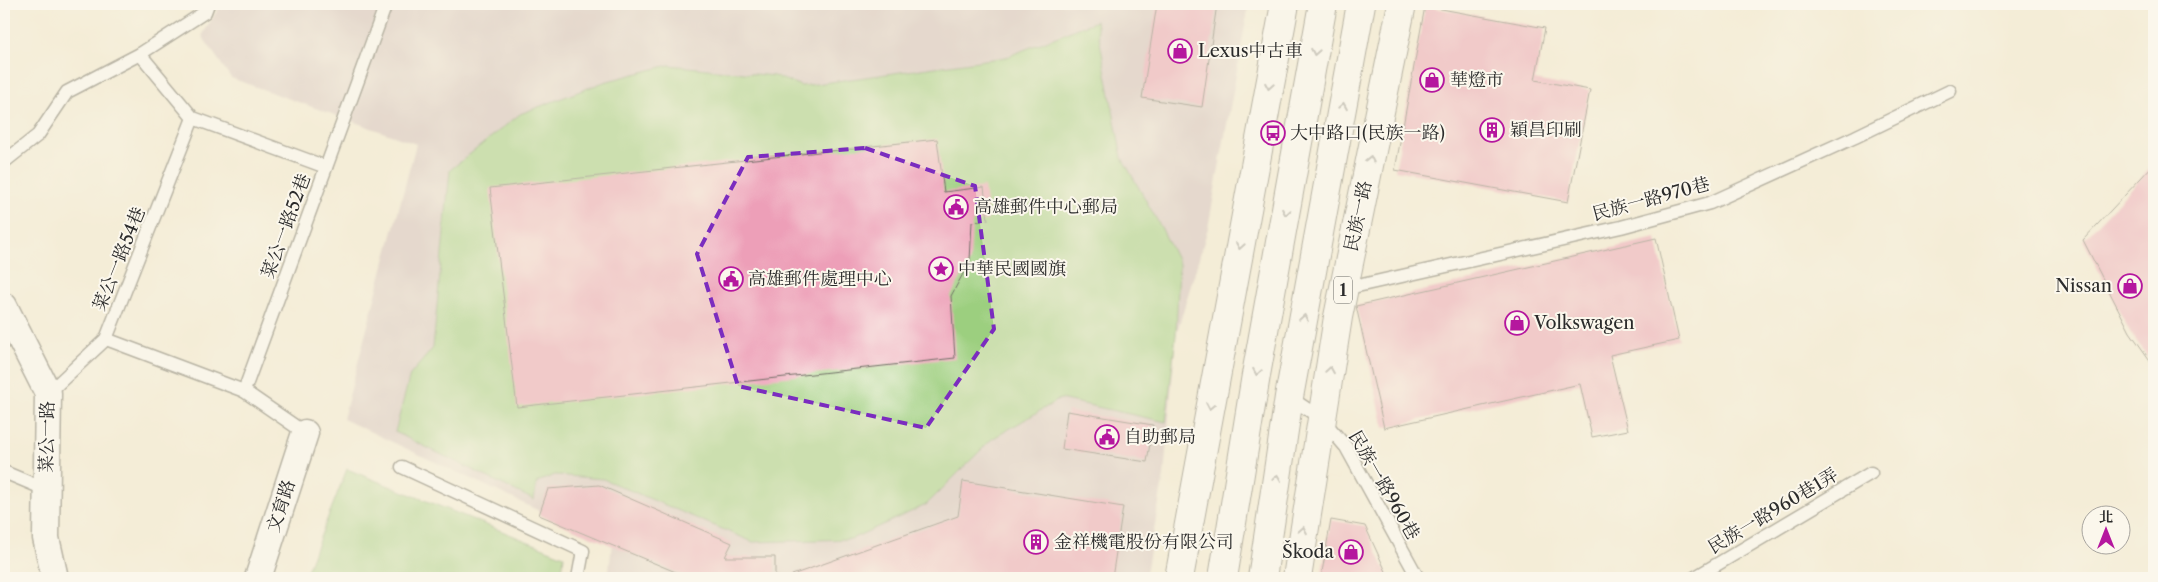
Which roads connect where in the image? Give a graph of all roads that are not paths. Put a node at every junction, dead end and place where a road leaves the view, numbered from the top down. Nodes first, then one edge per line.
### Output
1 (208, 4) edge
2 (386, 4) edge
3 (1285, 4) edge
4 (1323, 4) edge
5 (1361, 4) edge
6 (1402, 4) edge
7 (140, 54) junction
8 (1950, 91) dead end
9 (193, 118) junction
10 (4, 162) edge
11 (326, 167) junction
12 (1344, 289) junction
13 (4, 306) edge
14 (106, 339) junction
15 (244, 391) junction
16 (48, 393) junction
17 (1290, 397) junction
18 (1322, 419) junction
19 (305, 433) joint
20 (402, 467) dead end
21 (4, 472) edge
22 (1870, 473) dead end
23 (46, 490) junction
24 (55, 578) edge
25 (258, 578) edge
26 (578, 578) edge
27 (1180, 578) edge
28 (1223, 578) edge
29 (1262, 578) edge
30 (1297, 578) edge
31 (1418, 578) edge
32 (1694, 578) edge

1 - 7 lane
2 - 11 lane, 菜公一路52巷
3 -> 27 main road
4 -> 28 main road
17 -> 5 main road, 民族一路 / 1
12 -> 6 main road, 民族一路 / 1
7 - 9 lane
7 - 10 lane
8 - 12 lane, 民族一路970巷
9 - 11 lane
9 - 14 lane, 菜公一路54巷
11 - 15 lane, 菜公一路52巷
18 -> 12 main road, 民族一路 / 1
13 - 16 street, 菜公一路
14 - 15 lane
14 - 16 lane, 菜公一路54巷
15 - 19 lane
16 - 23 street, 菜公一路
17 - 18 lane, 民族一路960巷
29 -> 17 main road, 民族一路 / 1
30 -> 18 main road, 民族一路 / 1
18 - 31 lane, 民族一路960巷
19 - 25 street, 文育路
20 - 26 lane
21 - 23 lane
22 - 32 lane, 民族一路960巷1弄
23 - 24 street, 菜公一路

